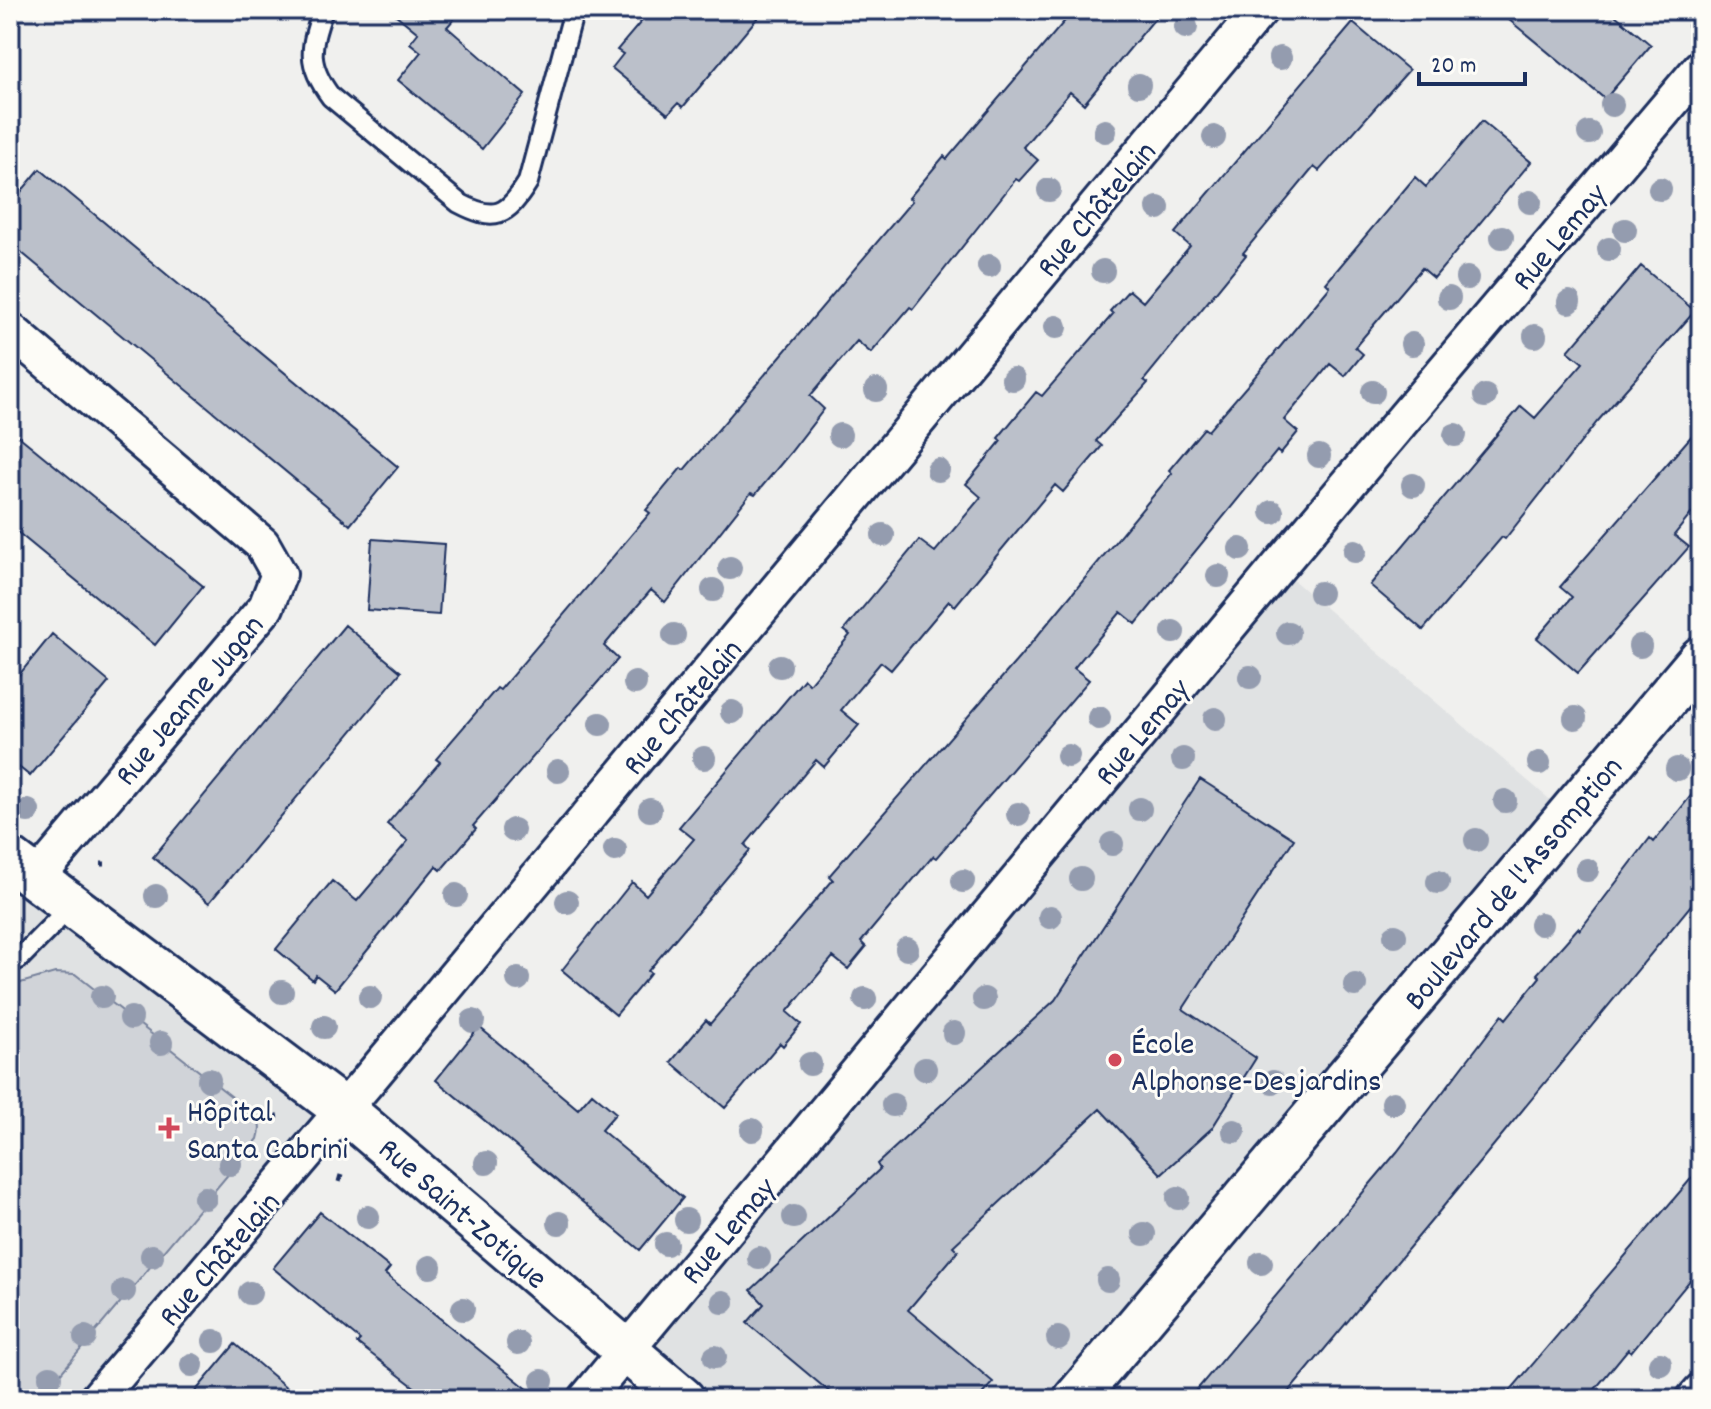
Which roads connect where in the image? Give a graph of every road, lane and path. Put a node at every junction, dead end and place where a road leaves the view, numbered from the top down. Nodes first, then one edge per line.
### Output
1 (323, 10) edge
2 (574, 10) edge
3 (1260, 10) edge
4 (1701, 67) edge
5 (10, 330) edge
6 (1701, 658) edge
7 (24, 868) edge
8 (73, 904) junction
9 (10, 963) edge
10 (344, 1110) junction
11 (283, 1115) dead end
12 (271, 1117) dead end
13 (341, 1175) dead end
14 (339, 1182) dead end
15 (625, 1351) junction
16 (1701, 1391) edge
17 (97, 1399) edge
18 (586, 1399) edge
19 (683, 1399) edge
20 (1075, 1399) edge
21 (1694, 1399) edge

1 - 2 lane
3 - 10 street, Rue Châtelain
4 - 15 street, Rue Lemay
5 - 7 street, Rue Jeanne Jugan
6 - 20 street, Boulevard de l'Assomption
7 - 8 street, Rue Saint-Zotique
8 - 9 lane
8 - 10 street, Rue Saint-Zotique
10 - 15 street, Rue Saint-Zotique
10 - 17 street, Rue Châtelain
11 - 12 path
13 - 14 path
15 - 18 street, Rue Lemay
15 - 19 street, Rue Saint-Zotique
16 - 21 street

